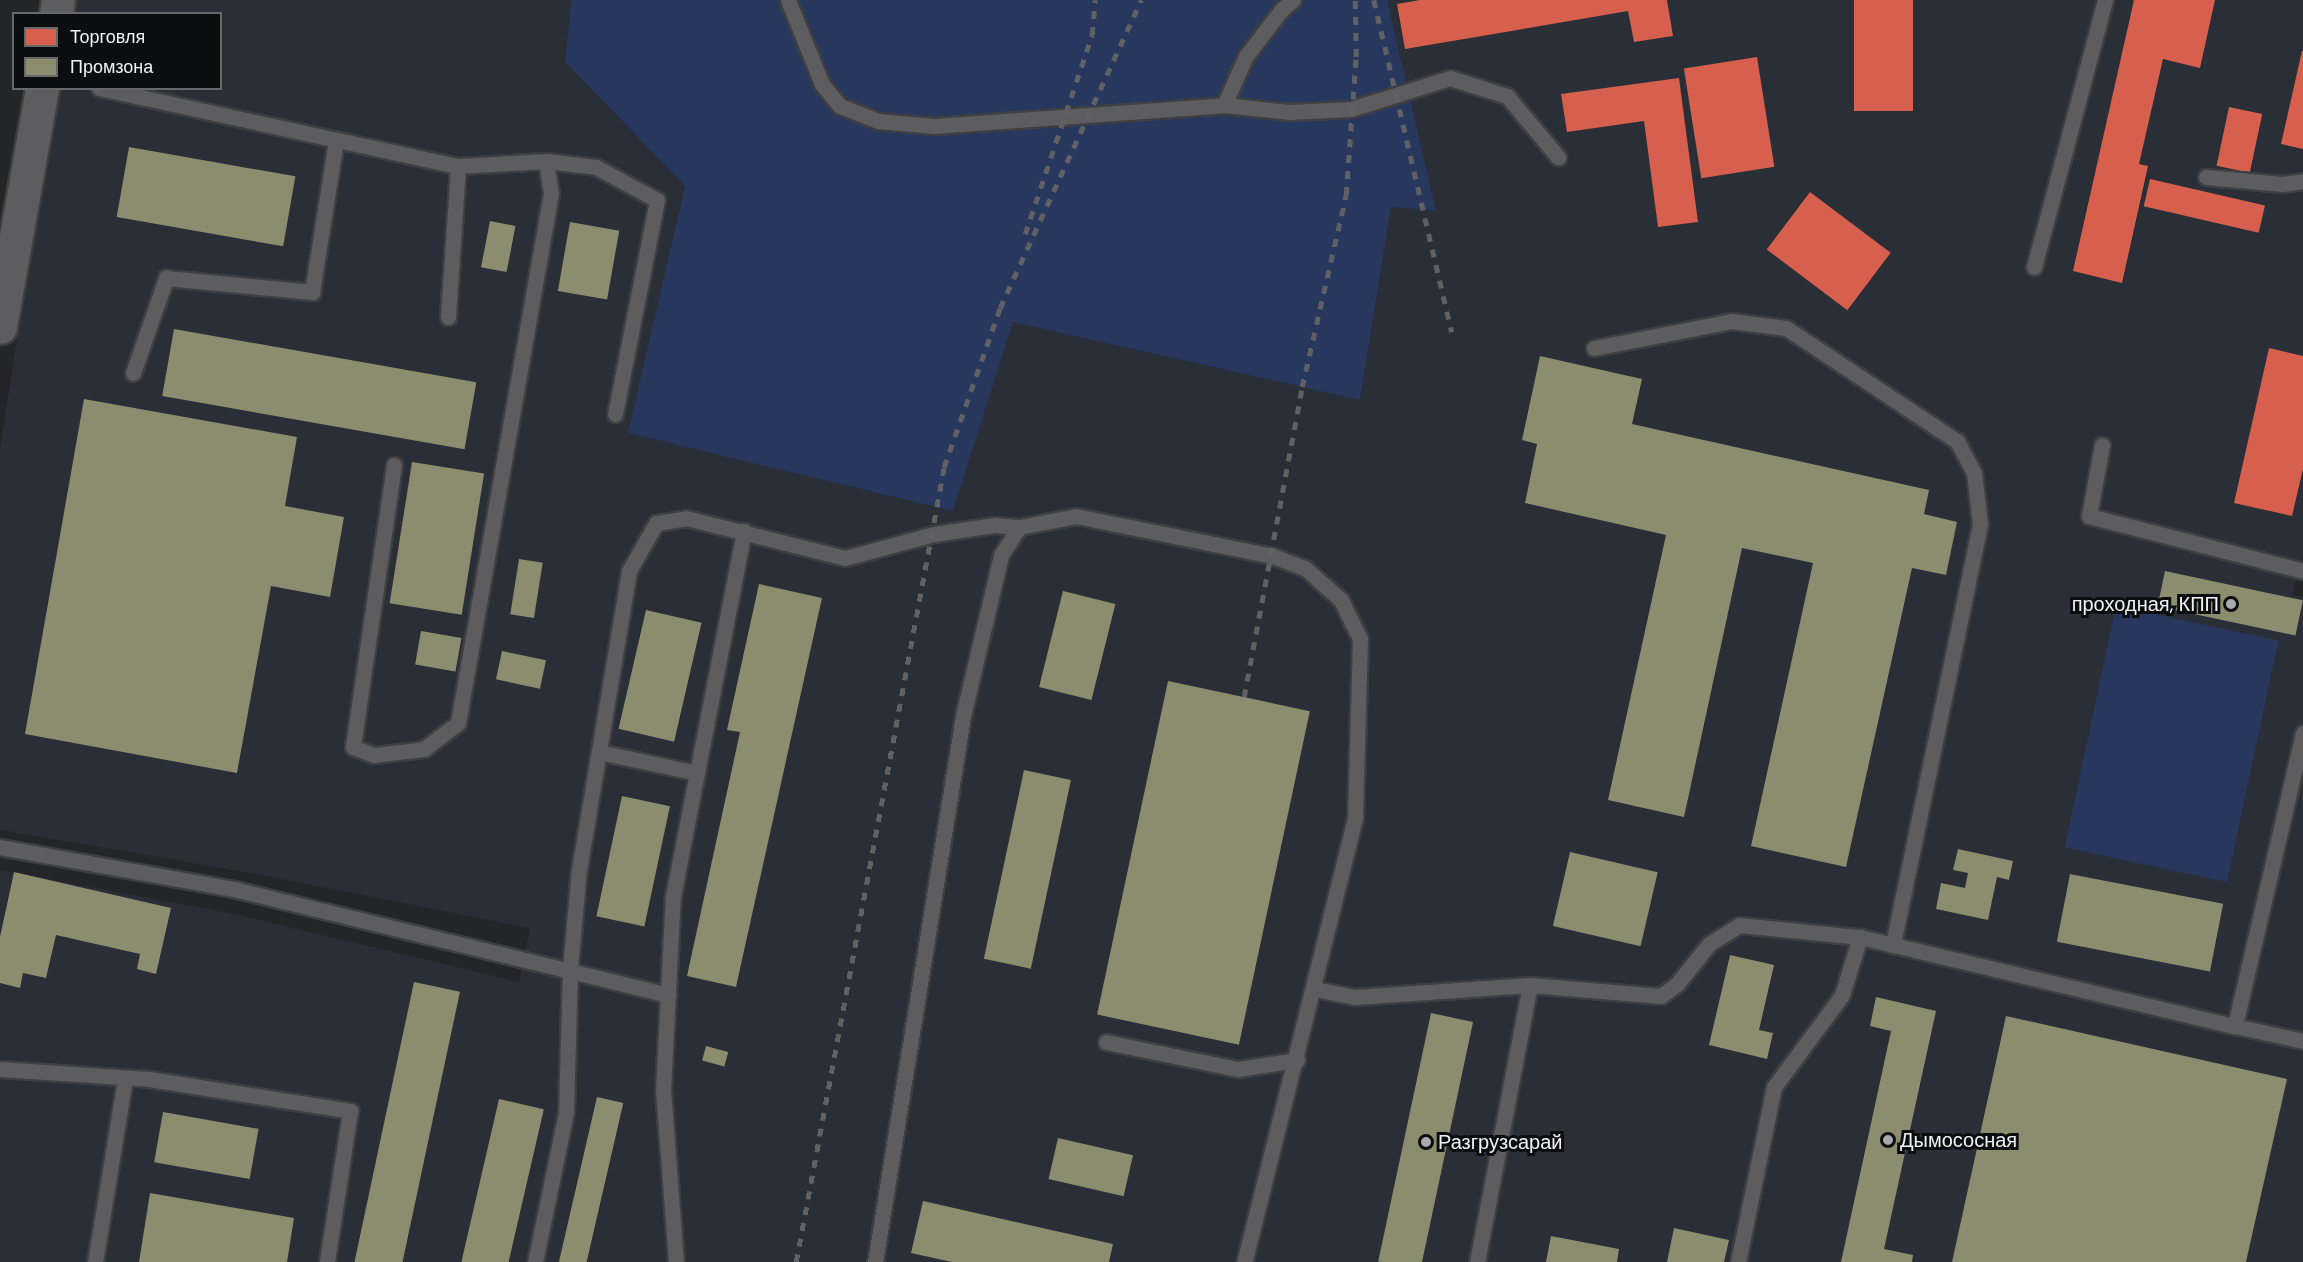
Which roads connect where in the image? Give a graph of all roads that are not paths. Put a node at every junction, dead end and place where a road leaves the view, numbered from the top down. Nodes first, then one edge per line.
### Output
1 (788, 0) edge
2 (1293, 0) edge
3 (2105, 0) edge
4 (42, 90) edge
5 (108, 90) edge
6 (1224, 105) junction
7 (336, 140) junction
8 (1558, 157) dead end
9 (546, 161) junction
10 (458, 166) junction
11 (2206, 177) dead end
12 (2303, 182) edge
13 (2034, 267) dead end
14 (448, 317) dead end
15 (0, 327) edge
16 (1594, 348) dead end
17 (133, 373) dead end
18 (615, 414) dead end
19 (2102, 444) dead end
20 (394, 465) dead end
21 (1019, 527) junction
22 (744, 531) junction
23 (2303, 571) edge
24 (2303, 733) edge
25 (599, 752) junction
26 (697, 773) junction
27 (0, 847) edge
28 (1860, 937) junction
29 (1893, 945) junction
30 (570, 968) junction
31 (1530, 985) junction
32 (1315, 989) junction
33 (668, 995) junction
34 (2235, 1026) junction
35 (2303, 1041) edge
36 (1106, 1042) dead end
37 (1297, 1060) junction
38 (0, 1069) edge
39 (125, 1077) junction
40 (95, 1262) edge
41 (327, 1262) edge
42 (535, 1262) edge
43 (676, 1262) edge
44 (875, 1262) edge
45 (1244, 1262) edge
46 (1478, 1262) edge
47 (1738, 1262) edge

1 - 6 lane
2 - 6 lane
3 - 13 lane
4 - 15 street
5 - 7 lane
6 - 8 lane
7 - 10 lane
7 - 17 lane
9 - 10 lane
9 - 18 lane
9 - 20 lane
10 - 14 lane
11 - 12 lane
16 - 29 lane
19 - 23 lane
21 - 22 lane
21 - 32 lane
21 - 44 lane
22 - 25 lane
22 - 26 lane
24 - 34 lane
25 - 26 lane
25 - 30 lane
26 - 33 lane
27 - 30 lane
28 - 29 lane
28 - 31 lane
28 - 47 lane
29 - 34 lane
30 - 33 lane
30 - 42 lane
31 - 32 lane
31 - 46 lane
32 - 37 lane
33 - 43 lane
34 - 35 lane
36 - 37 lane
37 - 45 lane
38 - 39 lane
39 - 40 lane
39 - 41 lane

